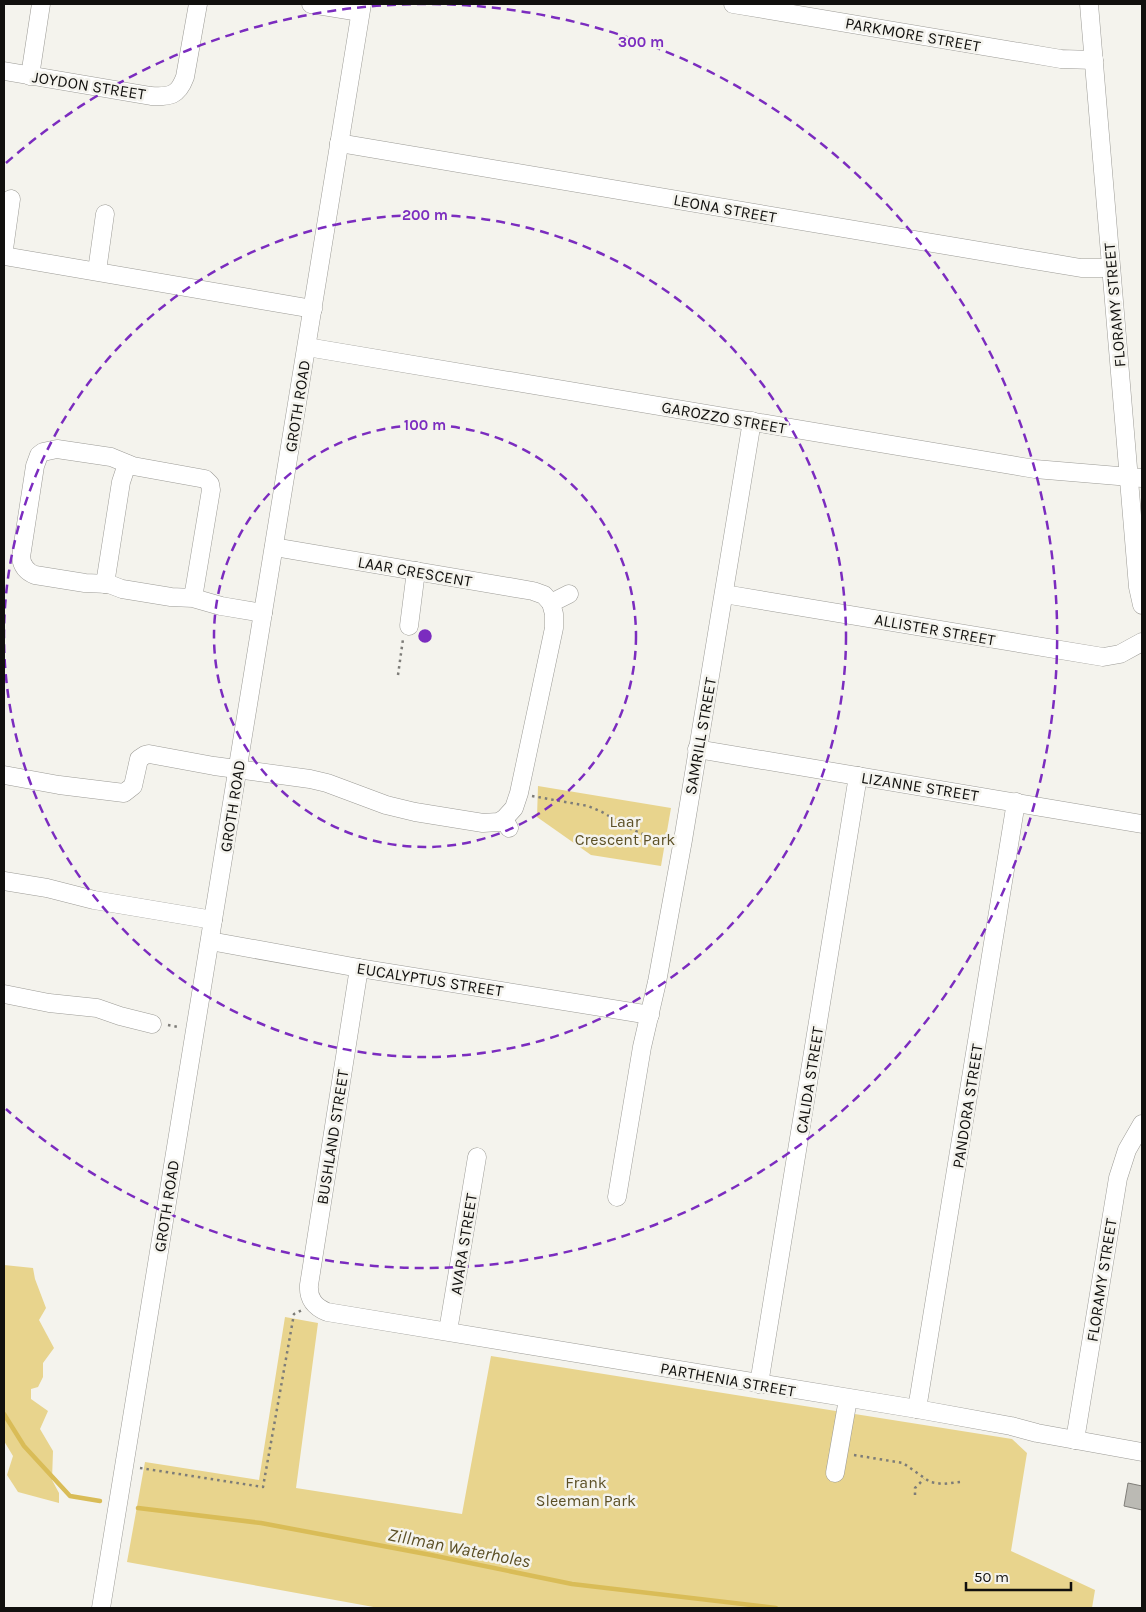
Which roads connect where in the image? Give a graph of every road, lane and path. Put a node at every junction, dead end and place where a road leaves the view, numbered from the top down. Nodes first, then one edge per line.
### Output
1 (41, 4) edge
2 (198, 4) edge
3 (311, 4) edge
4 (734, 4) edge
5 (1089, 4) edge
6 (361, 8) edge
7 (817, 11) edge
8 (1094, 60) junction
9 (4, 71) edge
10 (30, 76) junction
11 (339, 143) junction
12 (11, 199) dead end
13 (106, 214) dead end
14 (4, 249) edge
15 (4, 256) edge
16 (1111, 268) junction
17 (97, 271) junction
18 (313, 309) junction
19 (307, 346) junction
20 (752, 421) junction
21 (126, 464) junction
22 (1136, 478) edge
23 (274, 547) junction
24 (416, 571) junction
25 (105, 584) junction
26 (569, 594) dead end
27 (724, 594) junction
28 (193, 598) junction
29 (551, 603) junction
30 (1142, 605) edge
31 (263, 613) junction
32 (408, 626) joint
33 (1142, 642) edge
34 (398, 675) dead end
35 (698, 749) junction
36 (238, 769) junction
37 (4, 774) edge
38 (858, 776) junction
39 (519, 793) junction
40 (1016, 802) junction
41 (1142, 824) edge
42 (683, 840) junction
43 (4, 881) edge
44 (213, 920) junction
45 (210, 941) junction
46 (359, 968) junction
47 (4, 994) edge
48 (650, 1015) junction
49 (152, 1024) dead end
50 (1142, 1124) edge
51 (477, 1157) dead end
52 (618, 1197) dead end
53 (314, 1305) junction
54 (448, 1332) junction
55 (759, 1384) junction
56 (848, 1399) junction
57 (918, 1409) junction
58 (1075, 1440) junction
59 (840, 1447) junction
60 (1142, 1452) edge
61 (140, 1468) dead end
62 (835, 1473) dead end
63 (924, 1479) junction
64 (960, 1482) dead end
65 (914, 1495) dead end
66 (101, 1608) edge

1 - 10 street
2 - 10 street, JOYDON STREET
3 - 6 street
4 - 7 street, PARKMORE STREET
5 - 8 street, FLORAMY STREET
6 - 11 street, GROTH ROAD
7 - 8 street, PARKMORE STREET
8 - 16 street, FLORAMY STREET
9 - 10 street, JOYDON STREET
11 - 16 street, LEONA STREET
11 - 18 street, GROTH ROAD
12 - 14 street
13 - 17 street
15 - 17 street
16 - 22 street, FLORAMY STREET
17 - 18 street
18 - 19 street, GROTH ROAD
19 - 20 street, GAROZZO STREET
19 - 23 street, GROTH ROAD
20 - 22 street, GAROZZO STREET
20 - 27 street, SAMRILL STREET
21 - 25 street
21 - 25 street
21 - 28 street
22 - 30 street, FLORAMY STREET
23 - 24 street, LAAR CRESCENT
23 - 31 street, GROTH ROAD
24 - 29 street, LAAR CRESCENT
24 - 32 street
25 - 28 street
26 - 29 street
27 - 33 street, ALLISTER STREET
27 - 35 street, SAMRILL STREET
28 - 31 street
29 - 39 street
31 - 36 street, GROTH ROAD
32 - 34 path
35 - 38 street, LIZANNE STREET
35 - 42 street, SAMRILL STREET
36 - 37 street
36 - 39 street
36 - 44 street, GROTH ROAD
38 - 40 street, LIZANNE STREET
38 - 55 street, CALIDA STREET
39 - 42 path
40 - 41 street, LIZANNE STREET
40 - 57 street, PANDORA STREET
42 - 48 street, SAMRILL STREET
43 - 44 street
44 - 45 street, GROTH ROAD
45 - 46 street, EUCALYPTUS STREET
45 - 66 street, GROTH ROAD
46 - 48 street, EUCALYPTUS STREET
46 - 53 street, BUSHLAND STREET
47 - 49 street
48 - 52 street, SAMRILL STREET
50 - 58 street, FLORAMY STREET
51 - 54 street, AVARA STREET
53 - 54 street, PARTHENIA STREET
53 - 61 path
54 - 55 street, PARTHENIA STREET
55 - 56 street, PARTHENIA STREET
56 - 57 street, PARTHENIA STREET
56 - 59 street
57 - 58 street, PARTHENIA STREET
58 - 60 street, PARTHENIA STREET
59 - 62 street
59 - 63 path
63 - 64 path
63 - 65 path

